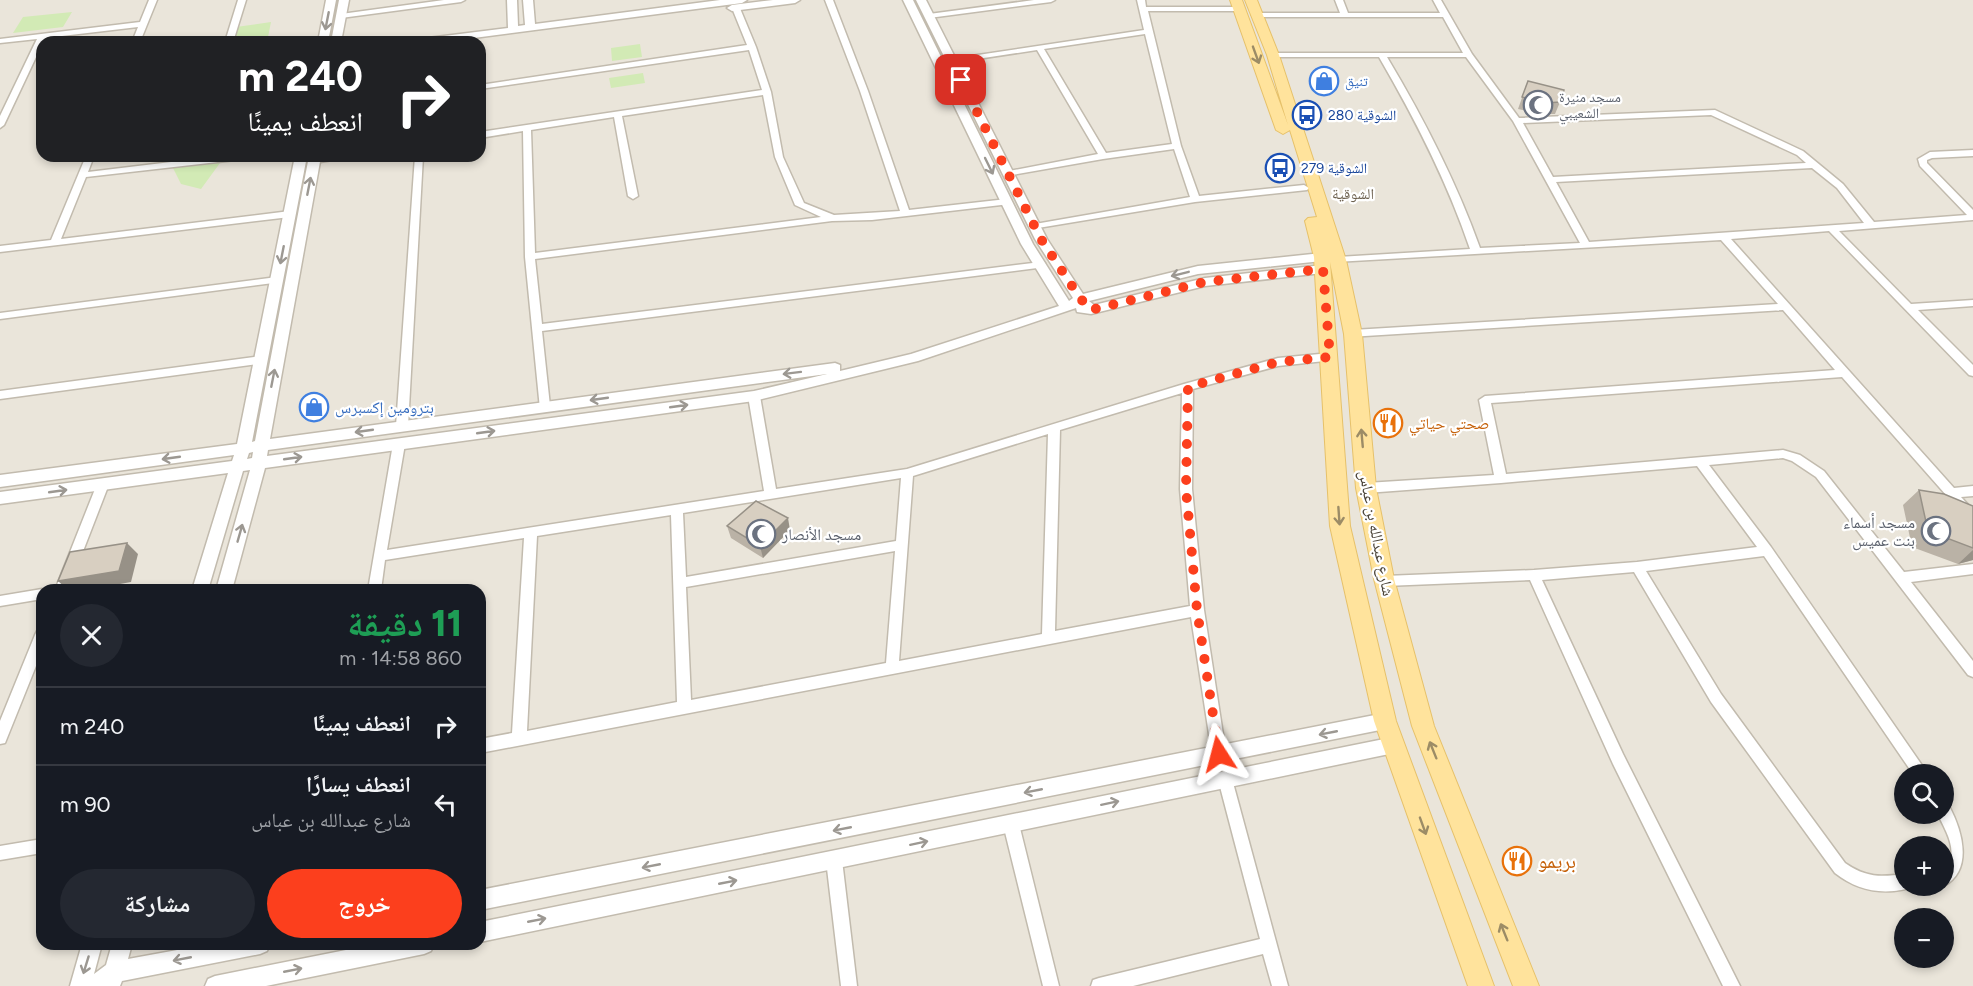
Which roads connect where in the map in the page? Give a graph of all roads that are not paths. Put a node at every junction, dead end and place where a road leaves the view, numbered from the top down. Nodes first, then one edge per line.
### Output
1 (153, 0) edge
2 (242, 0) edge
3 (331, 0) edge
4 (344, 0) edge
5 (461, 0) edge
6 (512, 0) edge
7 (528, 0) edge
8 (795, 0) edge
9 (829, 0) edge
10 (908, 0) edge
11 (921, 0) edge
12 (1051, 0) edge
13 (1339, 0) edge
14 (1437, 0) edge
15 (739, 4) edge
16 (1143, 5) edge
17 (1246, 6) edge
18 (1346, 15) junction
19 (1446, 15) junction
20 (341, 16) junction
21 (929, 16) junction
22 (143, 24) junction
23 (530, 28) junction
24 (513, 30) junction
25 (1150, 31) junction
26 (42, 36) edge
27 (138, 36) edge
28 (231, 36) edge
29 (324, 36) edge
30 (337, 36) edge
31 (466, 36) edge
32 (36, 37) edge
33 (0, 41) edge
34 (486, 41) edge
35 (752, 47) junction
36 (1039, 47) junction
37 (36, 49) edge
38 (1273, 55) junction
39 (1468, 55) junction
40 (1382, 56) junction
41 (951, 61) junction
42 (486, 86) edge
43 (767, 92) junction
44 (618, 116) junction
45 (1517, 121) junction
46 (0, 125) edge
47 (527, 128) junction
48 (486, 134) edge
49 (1177, 146) junction
50 (1973, 153) edge
51 (1103, 156) junction
52 (87, 162) edge
53 (173, 162) edge
54 (300, 162) edge
55 (314, 162) edge
56 (419, 162) edge
57 (1815, 165) junction
58 (1009, 174) junction
59 (82, 175) junction
60 (1551, 180) junction
61 (1304, 188) junction
62 (633, 196) dead end
63 (1196, 198) junction
64 (1006, 202) junction
65 (905, 212) junction
66 (290, 214) junction
67 (1973, 216) edge
68 (833, 218) junction
69 (1871, 225) junction
70 (1035, 227) junction
71 (1832, 229) junction
72 (1724, 237) junction
73 (55, 242) junction
74 (1586, 245) junction
75 (0, 249) edge
76 (1476, 252) junction
77 (530, 256) junction
78 (1327, 262) junction
79 (1041, 265) junction
80 (277, 280) junction
81 (1080, 298) junction
82 (1973, 303) edge
83 (1785, 307) junction
84 (1910, 307) junction
85 (1067, 308) junction
86 (1091, 310) junction
87 (0, 316) edge
88 (537, 328) junction
89 (1353, 334) junction
90 (1330, 357) junction
91 (913, 358) junction
92 (262, 360) junction
93 (1973, 372) edge
94 (1844, 373) junction
95 (1188, 387) junction
96 (0, 395) edge
97 (754, 396) junction
98 (544, 406) junction
99 (402, 426) junction
100 (1054, 428) junction
101 (399, 444) junction
102 (261, 445) junction
103 (243, 448) junction
104 (1700, 462) junction
105 (258, 463) junction
106 (238, 466) junction
107 (907, 473) junction
108 (1502, 479) junction
109 (0, 481) edge
110 (104, 484) junction
111 (1366, 488) junction
112 (1973, 491) edge
113 (1951, 493) junction
114 (771, 495) junction
115 (0, 498) edge
116 (677, 509) junction
117 (1973, 518) edge
118 (531, 532) junction
119 (901, 545) junction
120 (1767, 551) junction
121 (380, 556) junction
122 (1637, 567) junction
123 (1973, 568) edge
124 (1534, 575) junction
125 (1899, 578) junction
126 (1385, 581) junction
127 (680, 583) junction
128 (62, 584) edge
129 (202, 584) edge
130 (226, 584) edge
131 (375, 584) edge
132 (36, 595) edge
133 (0, 600) edge
134 (1197, 610) junction
135 (1047, 639) junction
136 (36, 648) edge
137 (892, 668) junction
138 (1973, 671) edge
139 (684, 707) junction
140 (6, 711) edge
141 (1385, 722) junction
142 (0, 738) edge
143 (519, 739) junction
144 (486, 745) edge
145 (1394, 746) junction
146 (1219, 754) junction
147 (1914, 764) edge
148 (1226, 779) junction
149 (1011, 824) junction
150 (1950, 824) edge
151 (36, 847) edge
152 (0, 853) edge
153 (834, 860) junction
154 (1954, 870) edge
155 (1894, 883) edge
156 (486, 899) edge
157 (486, 931) edge
158 (1269, 945) junction
159 (90, 950) edge
160 (120, 950) edge
161 (235, 950) edge
162 (394, 950) edge
163 (112, 979) edge
164 (80, 986) edge
165 (94, 986) edge
166 (215, 986) edge
167 (849, 986) edge
168 (1051, 986) edge
169 (1099, 986) edge
170 (1280, 986) edge
171 (1481, 986) edge
172 (1526, 986) edge
173 (1732, 986) edge

1 - 22 street
2 - 28 street
3 -> 29 street
4 - 20 street
5 - 20 street
6 - 24 street
7 - 23 street
8 - 15 street
9 - 65 street
10 -> 64 street
11 - 21 street
12 - 21 street
13 - 18 street
14 - 19 street
15 - 23 street
15 - 34 street
15 - 35 street
16 - 17 street
16 - 25 street
17 - 18 street
17 - 38 main road, شارع عبدالله بن عباس
17 -> 61 main road, شارع عبدالله بن عباس
18 - 19 street
19 - 39 street
20 - 30 street
21 - 41 street
22 - 26 street
22 - 27 street
23 - 24 street
24 - 31 street
25 - 36 street
25 - 49 street
32 - 33 street
35 - 42 street
35 - 43 street
36 - 41 street
36 - 51 street
37 - 46 street
38 - 40 street
38 - 78 main road, شارع عبدالله بن عباس
39 - 40 street
39 - 45 street
40 - 76 street
41 - 58 street
43 - 44 street
43 - 68 street
44 - 47 street
44 - 62 street
45 - 57 street
45 - 60 street
47 - 48 street
47 - 77 street
49 - 51 street
49 - 63 street
50 - 67 street
51 - 58 street
52 - 59 street
53 - 59 street
54 - 66 street
102 -> 55 street
56 - 99 street
57 - 60 street
57 - 69 street
58 - 70 street
59 - 73 street
60 - 74 street
61 - 63 street
61 - 78 main road, شارع عبدالله بن عباس
63 - 70 street
64 - 65 street
64 - 79 street
65 - 68 street
66 - 73 street
66 -> 80 street
67 - 69 street
68 - 77 street
69 - 71 street
70 - 81 street
71 - 72 street
71 - 84 street
72 - 74 street
72 - 83 street
73 - 75 street
74 - 76 street
76 - 78 street
77 - 88 street
78 -> 81 street
78 - 86 street
78 - 89 main road, شارع عبدالله بن عباس
78 - 90 main road, شارع عبدالله بن عباس
79 - 85 street
79 - 88 street
80 - 87 street
80 - 92 street
81 - 85 street
81 - 86 street
82 - 84 street
83 - 89 street
83 - 94 street
84 - 93 street
85 - 86 street
85 - 91 street
88 - 98 street
111 -> 89 main road, شارع عبدالله بن عباس
90 - 95 street
90 -> 141 main road, شارع عبدالله بن عباس
91 - 97 street
91 -> 98 street
92 - 96 street
92 - 103 street
94 - 108 street
94 - 113 street
95 - 100 street
95 - 134 street
101 -> 97 street
97 - 114 street
98 - 99 street
99 -> 102 street
100 - 107 street
100 - 135 street
105 -> 101 street
101 - 121 street
102 - 103 street
102 - 105 street
103 - 106 street
103 -> 109 street
104 - 108 street
104 - 120 street
104 - 125 street
105 - 106 street
130 -> 105 street
106 - 110 street
106 - 129 street
107 - 114 street
107 - 119 street
108 - 111 street
115 -> 110 street
110 - 128 street
111 - 126 main road, شارع عبدالله بن عباس
112 - 113 street
113 - 117 street
114 - 116 street
116 - 118 street
116 - 127 street
118 - 121 street
118 - 143 street
119 - 127 street
119 - 137 street
120 - 122 street
120 - 147 street
121 - 131 street
122 - 124 street
122 - 155 street
123 - 125 street
124 - 126 street
124 - 173 street
125 - 138 street
172 -> 126 main road, شارع عبدالله بن عباس
127 - 139 street
132 - 133 street
134 - 135 street
134 - 146 street
135 - 137 street
136 - 140 street
137 - 139 street
139 - 143 street
140 - 142 street
141 - 145 main road, شارع عبدالله بن عباس
141 -> 146 street
143 - 144 street
145 - 148 street
145 -> 171 main road, شارع عبدالله بن عباس
146 -> 156 street
149 -> 148 street
148 - 158 street
153 -> 149 street
149 - 168 street
150 - 154 street
151 - 152 street
157 -> 153 street
153 - 167 street
158 - 169 street
158 - 170 street
159 -> 164 street
160 - 163 street
161 -> 163 street
166 -> 162 street
163 - 165 street

